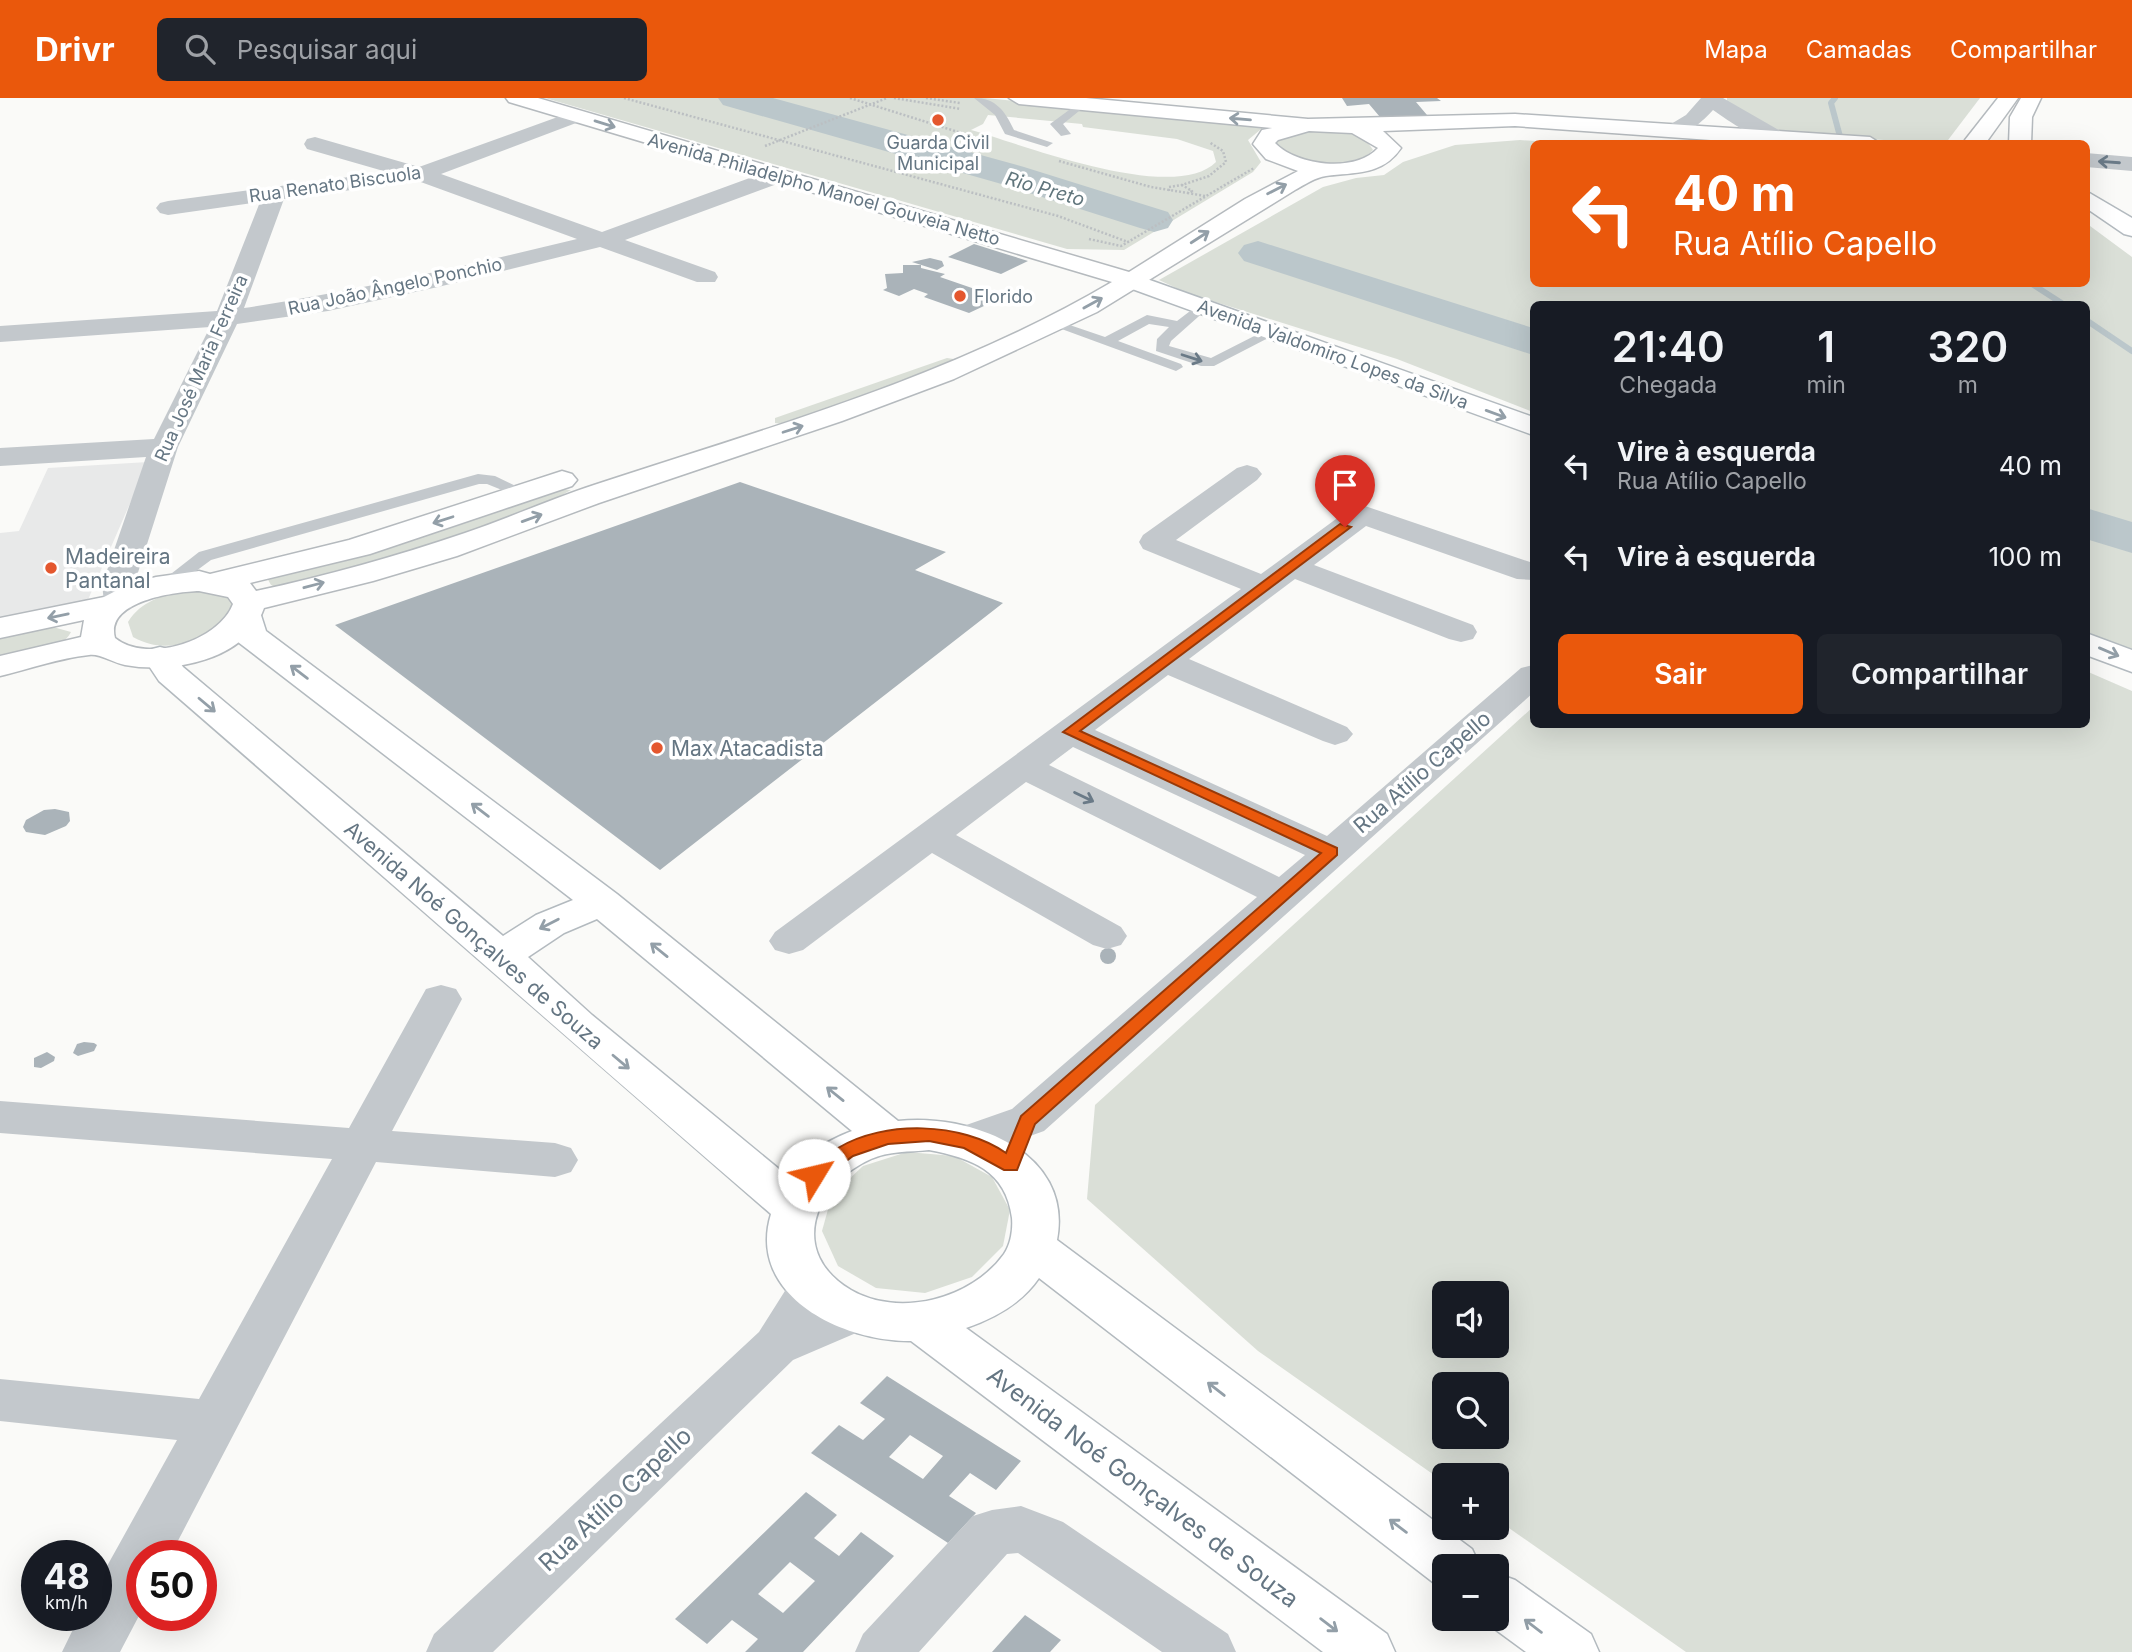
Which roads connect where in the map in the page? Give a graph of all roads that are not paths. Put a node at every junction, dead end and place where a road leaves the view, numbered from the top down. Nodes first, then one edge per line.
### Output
1 (516, 98) edge
2 (979, 98) edge
3 (1019, 98) edge
4 (2008, 98) edge
5 (2031, 98) edge
6 (1713, 99) edge
7 (1080, 105) junction
8 (577, 116) junction
9 (1308, 125) junction
10 (1345, 126) junction
11 (1672, 130) junction
12 (1065, 134) dead end
13 (1780, 137) junction
14 (1673, 140) edge
15 (1819, 140) edge
16 (1973, 140) edge
17 (2020, 140) edge
18 (1047, 143) dead end
19 (315, 144) dead end
20 (1390, 148) junction
21 (2090, 160) edge
22 (1285, 162) junction
23 (2132, 164) edge
24 (1322, 168) junction
25 (420, 174) junction
26 (777, 176) junction
27 (275, 193) junction
28 (2090, 201) edge
29 (168, 208) dead end
30 (1182, 216) road end
31 (2132, 229) edge
32 (604, 239) junction
33 (1142, 241) road end
34 (1101, 271) junction
35 (706, 277) dead end
36 (1133, 281) junction
37 (1202, 306) junction
38 (227, 318) junction
39 (1055, 324) junction
40 (1178, 325) junction
41 (1273, 332) junction
42 (0, 334) edge
43 (1106, 342) junction
44 (951, 343) junction
45 (984, 356) junction
46 (1194, 373) dead end
47 (769, 412) junction
48 (1530, 426) edge
49 (164, 447) junction
50 (721, 452) junction
51 (639, 455) junction
52 (0, 457) edge
53 (1247, 474) dead end
54 (603, 492) junction
55 (522, 494) junction
56 (1292, 566) junction
57 (1528, 572) dead end
58 (215, 582) junction
59 (1264, 587) junction
60 (132, 593) junction
61 (247, 609) junction
62 (0, 628) edge
63 (1461, 632) dead end
64 (100, 642) junction
65 (2090, 645) edge
66 (160, 657) junction
67 (1164, 661) junction
68 (2132, 663) edge
69 (0, 666) edge
70 (1530, 678) edge
71 (1070, 732) junction
72 (1335, 734) dead end
73 (1023, 766) junction
74 (930, 836) junction
75 (1331, 852) junction
76 (1284, 895) junction
77 (603, 904) junction
78 (1107, 936) dead end
79 (789, 941) dead end
80 (503, 957) junction
81 (441, 999) dead end
82 (2, 1120) edge
83 (1028, 1120) junction
84 (888, 1138) junction
85 (968, 1142) junction
86 (363, 1145) junction
87 (555, 1160) dead end
88 (1010, 1165) junction
89 (793, 1206) junction
90 (1033, 1247) junction
91 (812, 1288) junction
92 (853, 1313) junction
93 (920, 1321) junction
94 (776, 1346) junction
95 (0, 1400) edge
96 (214, 1422) junction
97 (1437, 1554) edge
98 (1509, 1607) edge
99 (90, 1652) edge
100 (454, 1652) edge
101 (883, 1652) edge
102 (1208, 1652) edge
103 (1367, 1652) edge
104 (1571, 1652) edge

1 - 8 main road, Avenida Philadelpho Manoel Gouveia Netto
2 - 18 lane
3 - 7 main road
4 - 16 main road
5 - 17 main road
6 - 11 street
6 - 13 street
9 -> 7 main road
7 - 12 lane
8 - 25 street, Rua Renato Biscuola
8 -> 26 main road, Avenida Philadelpho Manoel Gouveia Netto
9 - 10 main road
9 - 22 main road
10 - 11 main road
10 - 20 main road
11 - 13 main road
13 - 15 main road
14 - 20 main road
19 - 25 street
20 - 24 main road
23 -> 21 street
22 - 24 main road
22 - 30 main road
36 -> 24 main road
25 - 27 street, Rua Renato Biscuola
25 - 32 street
26 - 32 street, Rua João Ângelo Ponchio
26 - 34 main road, Avenida Philadelpho Manoel Gouveia Netto
27 - 29 street, Rua Renato Biscuola
27 - 38 street, Rua José Maria Ferreira
28 - 31 main road
32 - 35 street
32 - 38 street, Rua João Ângelo Ponchio
33 - 34 main road
34 - 36 main road, Avenida Philadelpho Manoel Gouveia Netto
34 - 44 main road
36 - 37 main road, Avenida Valdomiro Lopes da Silva
39 -> 36 main road
37 - 40 lane
37 - 41 main road, Avenida Valdomiro Lopes da Silva
38 - 42 street, Rua João Ângelo Ponchio
38 - 49 street, Rua José Maria Ferreira
39 - 43 lane
39 - 45 main road
40 -> 41 lane
40 - 43 lane
41 -> 48 main road, Avenida Valdomiro Lopes da Silva
43 - 46 lane
44 - 45 main road
44 - 47 main road
50 -> 45 main road
47 - 50 main road
47 - 51 main road
49 - 52 street
49 - 60 street, Rua José Maria Ferreira
50 - 54 main road
51 - 54 main road
51 - 55 main road
53 - 59 street
61 -> 54 main road
55 -> 58 main road
55 - 60 lane
56 - 57 street
56 - 59 street
56 - 63 street
58 - 60 main road
58 - 61 main road
59 - 67 street
60 -> 62 main road
60 - 64 main road
61 - 66 main road
77 -> 61 main road
64 - 66 main road
64 - 69 main road
65 -> 68 main road
66 -> 80 main road, Avenida Noé Gonçalves de Souza
67 - 71 street
67 - 72 street
70 - 75 street, Rua Atílio Capello
71 - 73 street
71 - 75 street
73 - 74 street
73 -> 76 street
74 - 78 street
74 - 79 street
75 - 76 street, Rua Atílio Capello
76 - 83 street, Rua Atílio Capello
77 -> 80 main road
84 -> 77 main road
80 -> 89 main road, Avenida Noé Gonçalves de Souza
81 - 86 street
82 - 86 street
83 - 85 street, Rua Atílio Capello
83 - 88 street, Rua Atílio Capello
84 - 85 main road
84 - 89 main road
85 - 88 main road
86 - 87 street
86 - 96 street
88 - 90 main road
89 - 91 main road
90 - 93 main road
97 -> 90 main road
91 - 92 main road
91 - 94 street, Rua Atílio Capello
92 - 93 main road
92 - 94 street, Rua Atílio Capello
93 -> 103 main road, Avenida Noé Gonçalves de Souza
94 - 100 street, Rua Atílio Capello
95 - 96 street
96 - 99 street
104 -> 98 main road
101 - 102 street

